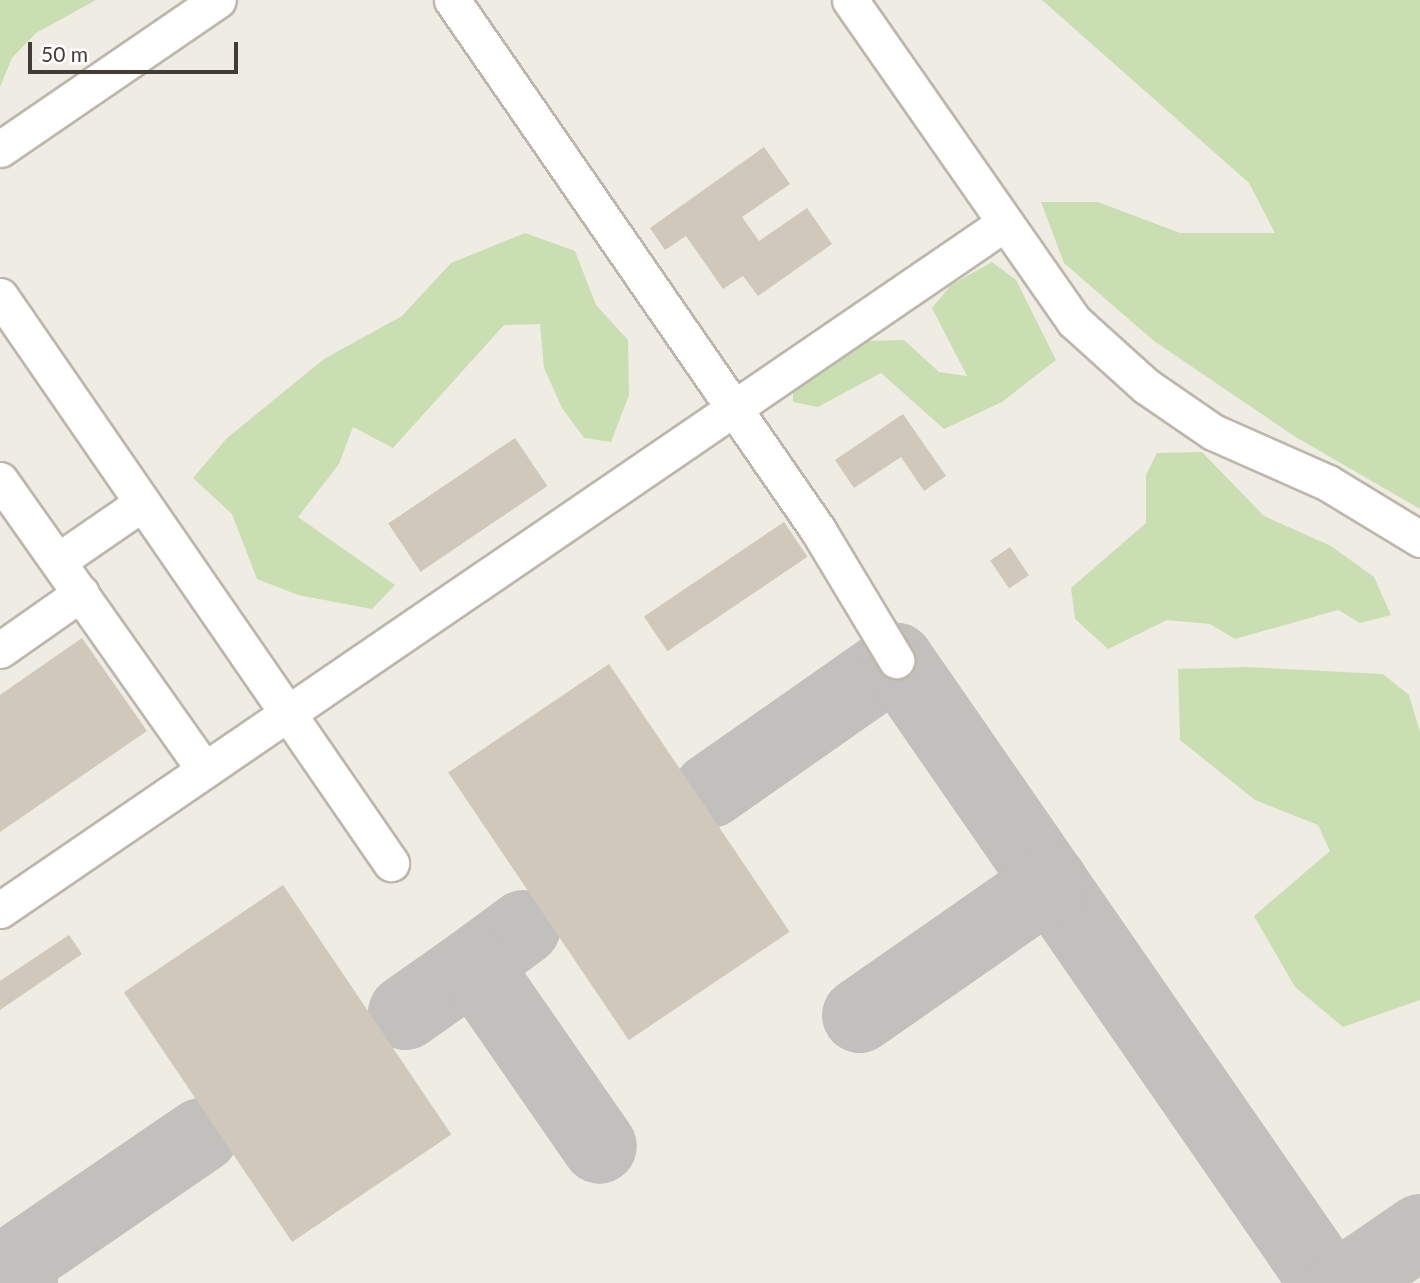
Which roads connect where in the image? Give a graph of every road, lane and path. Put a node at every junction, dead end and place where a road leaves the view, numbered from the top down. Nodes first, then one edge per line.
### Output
1 (218, 0) edge
2 (452, 0) edge
3 (850, 0) edge
4 (0, 149) edge
5 (1005, 223) junction
6 (0, 296) edge
7 (12, 339) edge
8 (734, 408) junction
9 (0, 480) edge
10 (141, 504) junction
11 (1420, 540) edge
12 (58, 561) junction
13 (81, 593) junction
14 (0, 650) edge
15 (896, 660) dead end
16 (286, 713) junction
17 (203, 768) junction
18 (391, 863) dead end
19 (0, 910) edge

1 - 4 street
2 - 8 street
3 - 5 street
5 - 8 street
5 - 11 street
6 - 7 street
7 - 10 street
8 - 15 street
8 - 16 street
9 - 12 street
10 - 12 street
10 - 16 street
12 - 13 street
13 - 14 street
13 - 17 street
16 - 17 street
16 - 18 street
17 - 19 street

